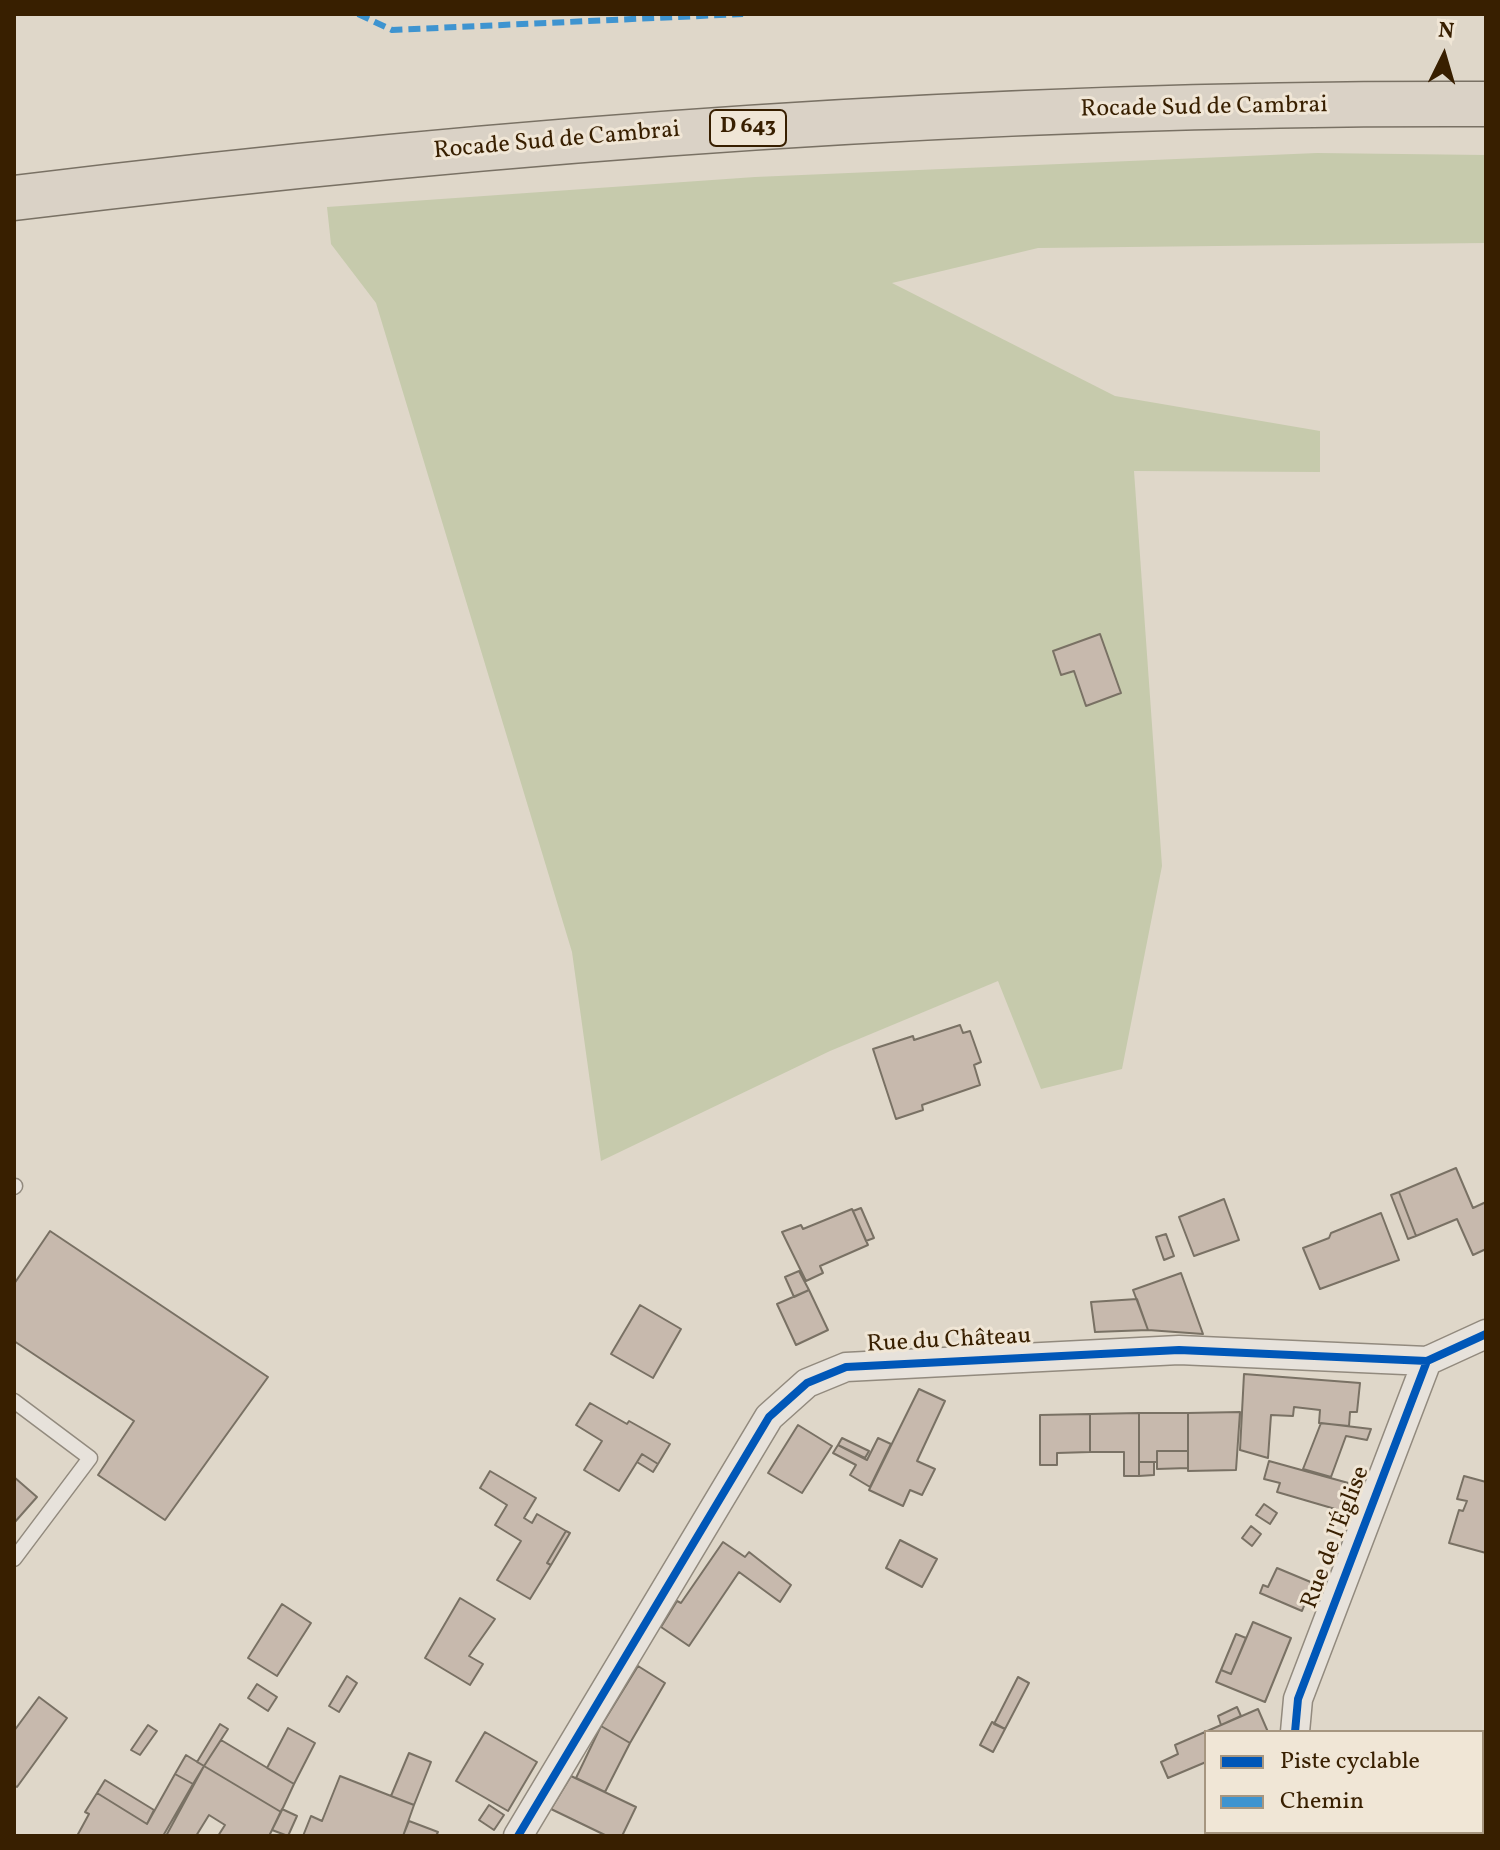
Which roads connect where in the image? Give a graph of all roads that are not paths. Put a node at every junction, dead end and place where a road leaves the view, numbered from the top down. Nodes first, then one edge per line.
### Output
1 (1486, 104) edge
2 (14, 198) edge
3 (1486, 1334) edge
4 (1427, 1361) junction
5 (14, 1401) edge
6 (14, 1559) edge
7 (1295, 1730) edge
8 (518, 1836) edge

1 - 2 highway, Rocade Sud de Cambrai / D 643
3 - 4 street, Rue du Château
4 - 7 street, Rue de l'Église
4 - 8 street, Rue du Château
5 - 6 lane

